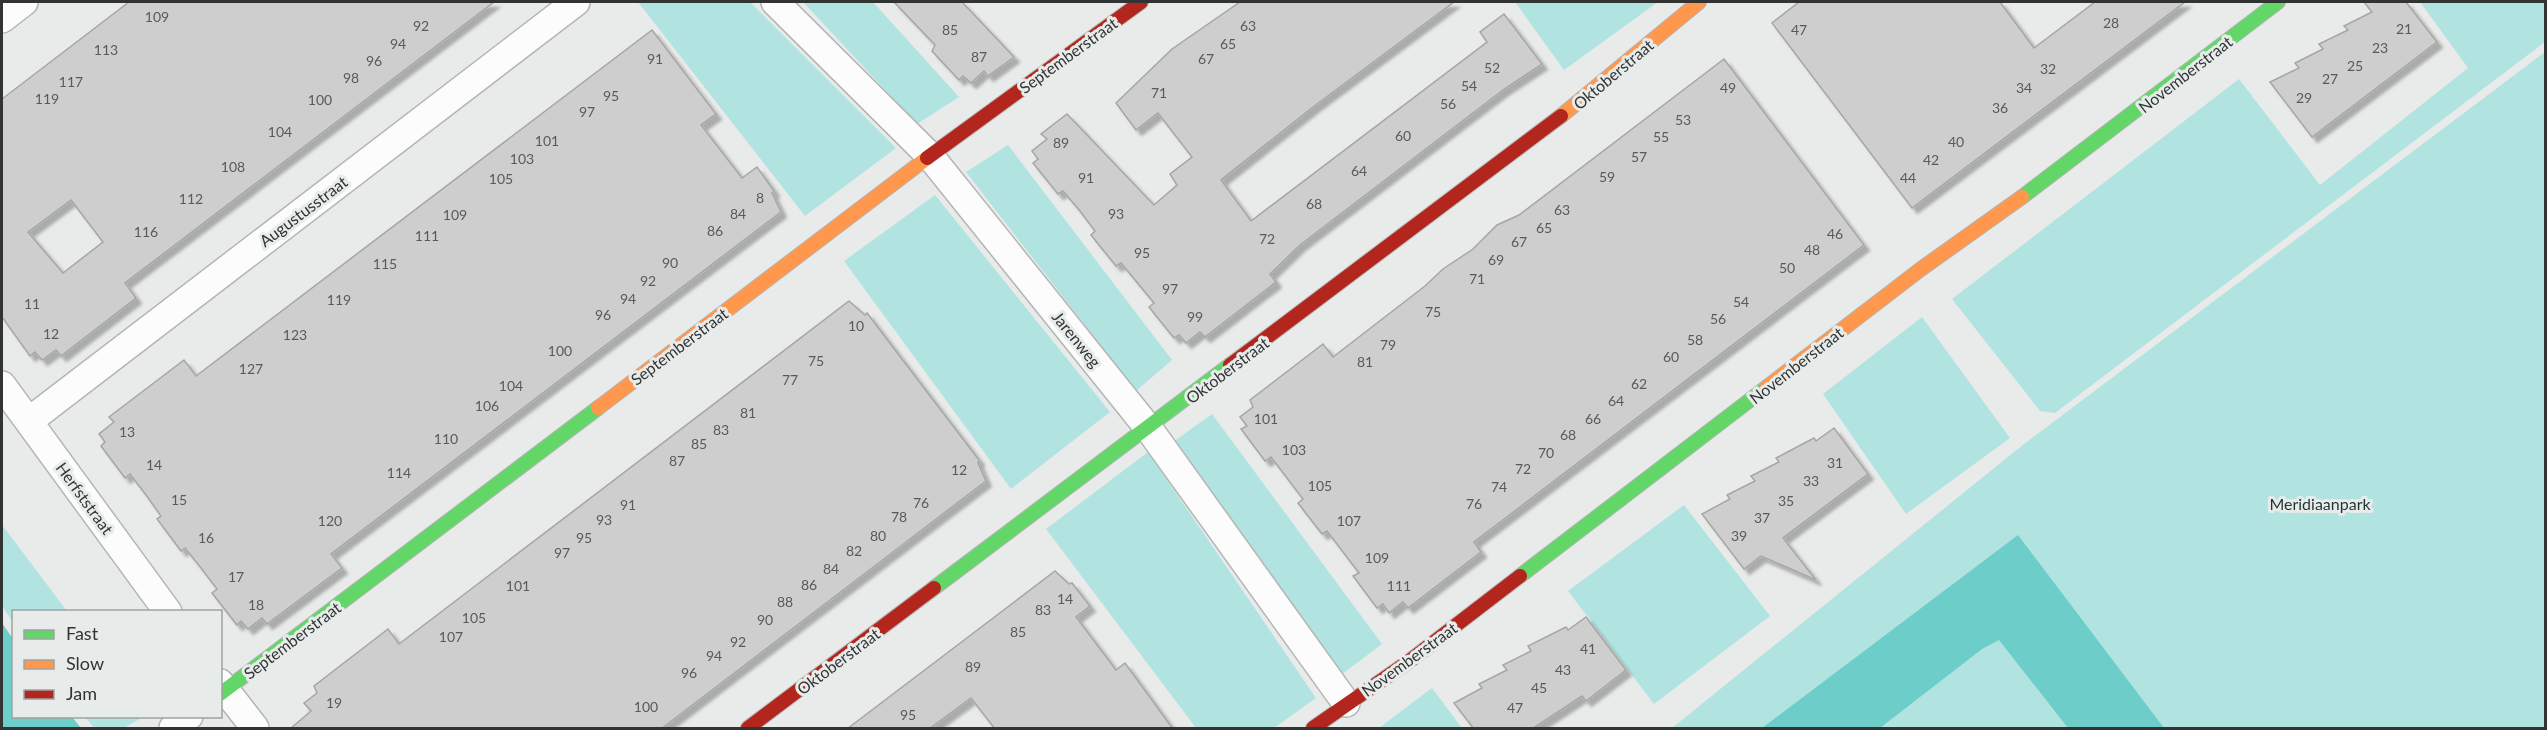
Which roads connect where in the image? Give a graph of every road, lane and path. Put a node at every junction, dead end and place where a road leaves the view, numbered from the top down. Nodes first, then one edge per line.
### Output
1 (24, 2) edge
2 (576, 2) edge
3 (775, 2) edge
4 (1141, 2) edge
5 (1699, 2) edge
6 (2278, 2) edge
7 (2, 19) edge
8 (930, 156) junction
9 (2, 385) edge
10 (29, 421) junction
11 (1149, 429) junction
12 (167, 610) edge
13 (222, 689) edge
14 (1346, 703) junction
15 (188, 718) edge
16 (172, 729) edge
17 (255, 729) edge
18 (748, 729) edge
19 (1313, 729) edge

1 - 7 street
2 - 10 street, Augustusstraat
3 - 8 street, Jarenweg
4 - 8 street, Septemberstraat
5 - 11 street, Oktoberstraat
6 - 14 street, Novemberstraat
8 - 11 street, Jarenweg
8 - 13 street, Septemberstraat
9 - 10 street, Herfststraat
10 - 12 street, Herfststraat
11 - 14 street, Jarenweg
11 - 18 street, Oktoberstraat
13 - 17 street
14 - 19 street, Novemberstraat
15 - 16 street

